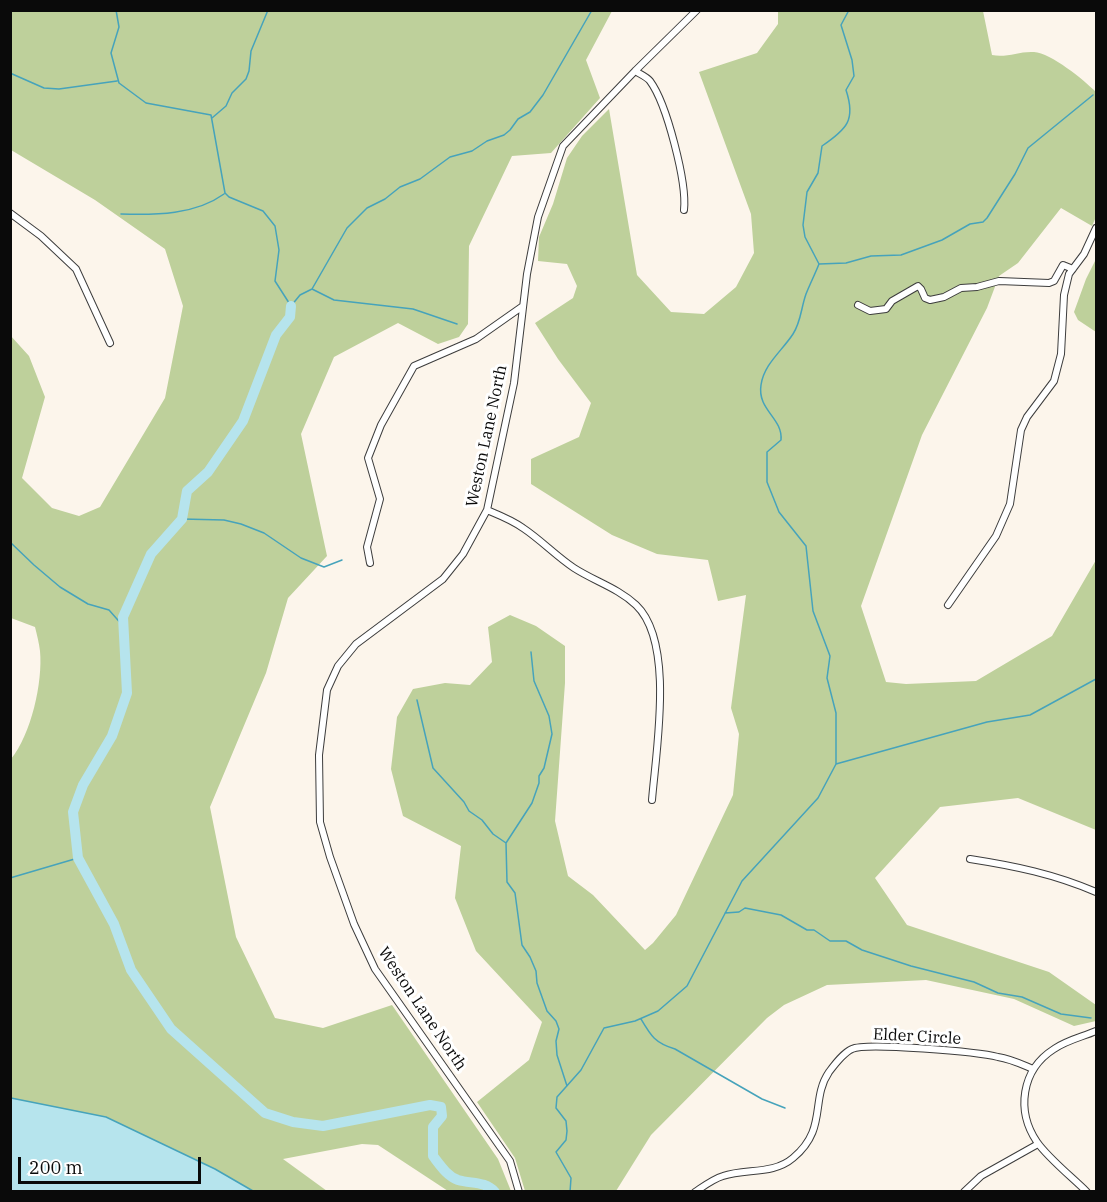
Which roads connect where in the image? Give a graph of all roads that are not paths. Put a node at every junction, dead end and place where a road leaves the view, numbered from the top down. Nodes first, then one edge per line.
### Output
1 (697, 10) edge
2 (635, 70) junction
3 (684, 210) dead end
4 (10, 213) edge
5 (1096, 228) edge
6 (1073, 268) junction
7 (858, 305) dead end
8 (523, 306) junction
9 (110, 343) dead end
10 (487, 510) junction
11 (370, 563) dead end
12 (948, 605) dead end
13 (652, 800) dead end
14 (970, 858) dead end
15 (1096, 892) edge
16 (1096, 1031) edge
17 (1033, 1069) junction
18 (1038, 1144) junction
19 (519, 1191) edge
20 (695, 1191) edge
21 (964, 1191) edge
22 (1087, 1191) edge

1 - 2 street, Weston Lane North
2 - 3 street
2 - 8 street, Weston Lane North
4 - 9 street
5 - 6 street
6 - 7 street
6 - 12 street
8 - 10 street, Weston Lane North
8 - 11 street
10 - 13 street
10 - 19 street, Weston Lane North
14 - 15 street
16 - 17 street
17 - 18 street
17 - 20 street, Elder Circle
18 - 21 street
18 - 22 street

